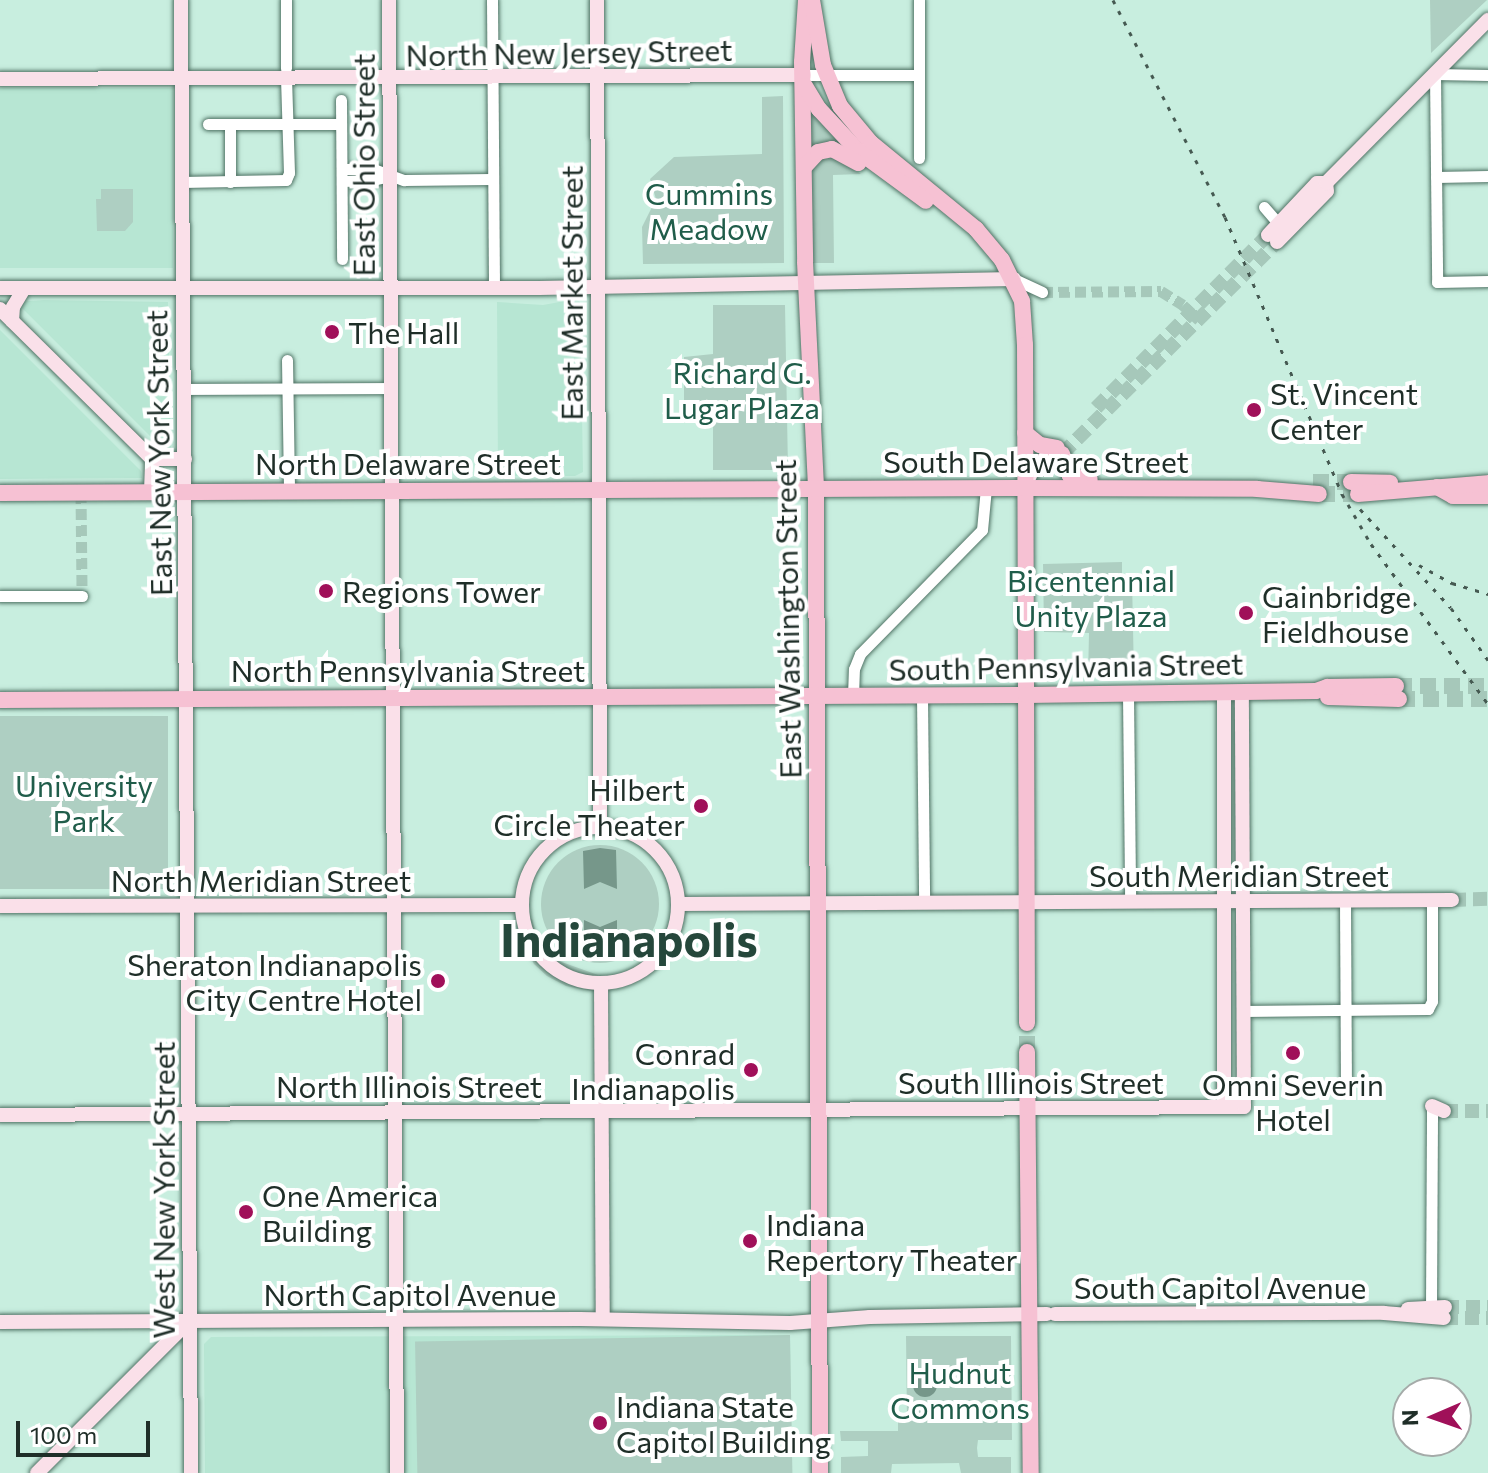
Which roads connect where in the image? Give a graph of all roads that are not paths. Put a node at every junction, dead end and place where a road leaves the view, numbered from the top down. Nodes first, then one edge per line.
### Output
1 (181, 0) edge
2 (286, 0) edge
3 (389, 0) edge
4 (492, 0) edge
5 (597, 0) edge
6 (806, 0) edge
7 (812, 0) edge
8 (919, 0) edge
9 (1488, 20) edge
10 (286, 73) junction
11 (1435, 74) junction
12 (804, 75) junction
13 (826, 75) junction
14 (919, 75) junction
15 (1488, 75) edge
16 (182, 78) junction
17 (597, 78) junction
18 (0, 79) edge
19 (493, 79) junction
20 (390, 80) junction
21 (341, 100) dead end
22 (208, 124) dead end
23 (230, 124) junction
24 (341, 124) junction
25 (288, 125) junction
26 (919, 158) dead end
27 (805, 166) junction
28 (342, 175) junction
29 (390, 175) junction
30 (1488, 176) edge
31 (1436, 177) junction
32 (491, 179) junction
33 (182, 182) junction
34 (230, 182) junction
35 (932, 206) junction
36 (1264, 207) dead end
37 (976, 229) junction
38 (1274, 233) joint
39 (342, 259) dead end
40 (1014, 279) junction
41 (1488, 281) edge
42 (805, 284) junction
43 (597, 286) junction
44 (494, 287) junction
45 (0, 288) edge
46 (182, 288) junction
47 (390, 288) junction
48 (24, 289) junction
49 (1042, 292) tunnel mouth
50 (0, 309) edge
51 (12, 321) junction
52 (287, 360) dead end
53 (391, 388) junction
54 (183, 389) junction
55 (288, 389) junction
56 (1025, 433) junction
57 (1060, 451) junction
58 (152, 459) junction
59 (185, 459) junction
60 (1488, 483) edge
61 (1437, 487) junction
62 (986, 488) junction
63 (1024, 488) junction
64 (1163, 488) junction
65 (1316, 488) tunnel mouth
66 (1355, 488) tunnel mouth
67 (598, 490) junction
68 (816, 490) junction
69 (289, 491) junction
70 (392, 491) junction
71 (151, 492) junction
72 (185, 492) junction
73 (0, 493) edge
74 (1488, 496) edge
75 (0, 596) edge
76 (82, 596) dead end
77 (1224, 692) junction
78 (1242, 692) junction
79 (1397, 693) tunnel mouth
80 (1128, 694) junction
81 (1026, 695) junction
82 (853, 696) junction
83 (922, 696) junction
84 (599, 697) junction
85 (816, 697) junction
86 (393, 698) junction
87 (184, 699) junction
88 (0, 700) edge
89 (600, 826) junction
90 (1345, 900) junction
91 (1432, 900) junction
92 (1452, 900) tunnel mouth
93 (1224, 901) junction
94 (1243, 901) junction
95 (924, 902) junction
96 (1027, 902) junction
97 (1130, 902) junction
98 (818, 903) junction
99 (678, 904) junction
100 (522, 905) junction
101 (0, 906) edge
102 (186, 906) junction
103 (393, 906) junction
104 (601, 983) junction
105 (1243, 1011) junction
106 (1346, 1011) junction
107 (1027, 1023) tunnel mouth
108 (1027, 1052) tunnel mouth
109 (1346, 1081) dead end
110 (1224, 1107) junction
111 (1438, 1108) dead end
112 (1028, 1109) junction
113 (818, 1110) junction
114 (601, 1111) junction
115 (395, 1112) junction
116 (188, 1113) junction
117 (0, 1115) edge
118 (1440, 1311) joint
119 (1029, 1315) junction
120 (603, 1319) junction
121 (396, 1320) junction
122 (820, 1320) junction
123 (189, 1321) junction
124 (0, 1322) edge
125 (37, 1473) edge
126 (191, 1473) edge
127 (397, 1473) edge
128 (820, 1473) edge
129 (1031, 1473) edge

1 - 16 main road, East New York Street
2 - 10 street
3 - 20 main road, East Ohio Street
4 - 19 street
5 - 17 main road, East Market Street
6 - 12 main road, East Washington Street
7 - 13 main road
8 - 14 street
9 - 11 main road
10 - 16 main road, North New Jersey Street
10 - 20 main road, North New Jersey Street
10 - 25 street
11 - 15 street
11 - 31 street
11 - 38 main road
12 - 13 street
12 - 17 main road, North New Jersey Street
12 - 27 main road, East Washington Street
12 - 35 main road
13 - 14 street
13 - 37 main road
14 - 26 street
16 - 18 main road, North New Jersey Street
16 - 33 main road, East New York Street
17 - 19 main road, North New Jersey Street
17 - 43 main road, East Market Street
19 - 20 main road, North New Jersey Street
19 - 32 street
20 - 29 main road, East Ohio Street
21 - 24 street
22 - 23 street
23 - 25 street
23 - 34 street
24 - 25 street
24 - 28 street
25 - 34 street
27 - 35 main road
27 - 42 main road, East Washington Street
28 - 29 street
28 - 39 street
29 - 32 street
29 - 47 main road, East Ohio Street
30 - 31 street
31 - 41 street
32 - 44 street
33 - 34 street
33 - 46 main road, East New York Street
35 - 37 main road
36 - 38 street
37 - 40 main road
40 - 42 main road
40 - 49 street
40 - 56 main road
42 - 43 main road
42 - 68 main road, East Washington Street
43 - 44 main road
43 - 67 main road, East Market Street
44 - 47 main road
45 - 48 main road
46 - 47 main road
46 - 48 main road
46 - 54 main road, East New York Street
47 - 53 main road, East Ohio Street
48 - 51 main road
50 - 51 main road
51 - 58 main road
52 - 55 street
53 - 55 street
53 - 70 main road, East Ohio Street
54 - 55 street
54 - 59 main road, East New York Street
55 - 69 street
56 - 57 main road
56 - 63 main road
57 - 63 main road
57 - 64 main road
58 - 59 main road
58 - 71 main road
59 - 72 main road, East New York Street
60 - 61 main road
61 - 66 main road
61 - 74 main road
62 - 63 main road, South Delaware Street
62 - 68 main road, South Delaware Street
62 - 82 street
63 - 64 main road, South Delaware Street
63 - 81 main road
64 - 65 main road, South Delaware Street
67 - 68 main road, North Delaware Street
67 - 70 main road, North Delaware Street
67 - 84 main road, East Market Street
68 - 85 main road, East Washington Street
69 - 70 main road, North Delaware Street
69 - 72 main road, North Delaware Street
70 - 86 main road, East Ohio Street
71 - 72 main road, North Delaware Street
71 - 73 main road, North Delaware Street
72 - 87 main road, East New York Street
75 - 76 street
77 - 78 main road, South Pennsylvania Street
77 - 80 main road, South Pennsylvania Street
77 - 93 main road
78 - 79 main road, South Pennsylvania Street
78 - 94 main road
80 - 81 main road, South Pennsylvania Street
80 - 97 street
81 - 83 main road, South Pennsylvania Street
81 - 96 main road
82 - 83 main road, South Pennsylvania Street
82 - 85 main road, South Pennsylvania Street
83 - 95 street
84 - 85 main road, North Pennsylvania Street
84 - 86 main road, North Pennsylvania Street
84 - 89 main road, East Market Street
85 - 98 main road, East Washington Street
86 - 87 main road, North Pennsylvania Street
86 - 103 main road, East Ohio Street
87 - 88 main road, North Pennsylvania Street
87 - 102 main road, East New York Street
89 - 99 main road
89 - 100 main road
90 - 91 main road, South Meridian Street
90 - 94 main road, South Meridian Street
90 - 106 street
91 - 92 main road, South Meridian Street
91 - 106 street
93 - 94 main road, South Meridian Street
93 - 97 main road, South Meridian Street
93 - 110 main road
94 - 105 main road
95 - 96 main road
95 - 98 main road
96 - 97 main road, South Meridian Street
96 - 107 main road
98 - 99 main road
98 - 113 main road, East Washington Street
99 - 104 main road
100 - 103 main road, North Meridian Street
100 - 104 main road
101 - 102 main road, North Meridian Street
102 - 103 main road, North Meridian Street
102 - 116 main road, West New York Street
103 - 115 main road, East Ohio Street
104 - 114 main road
105 - 106 street
105 - 110 main road, South Illinois Street
106 - 109 street
108 - 112 main road
110 - 112 main road, South Illinois Street
111 - 118 street
112 - 113 main road, South Illinois Street
112 - 119 main road
113 - 114 main road, North Illinois Street
113 - 122 main road, East Washington Street
114 - 115 main road, North Illinois Street
114 - 120 main road
115 - 116 main road, North Illinois Street
115 - 121 main road, East Ohio Street
116 - 117 main road, North Illinois Street
116 - 123 main road, West New York Street
118 - 119 main road, South Capitol Avenue
119 - 122 main road, South Capitol Avenue
119 - 129 main road
120 - 121 main road, North Capitol Avenue
120 - 122 main road, North Capitol Avenue
121 - 123 main road, North Capitol Avenue
121 - 127 main road, East Ohio Street
122 - 128 main road, East Washington Street
123 - 124 main road, North Capitol Avenue
123 - 125 main road
123 - 126 main road, West New York Street

